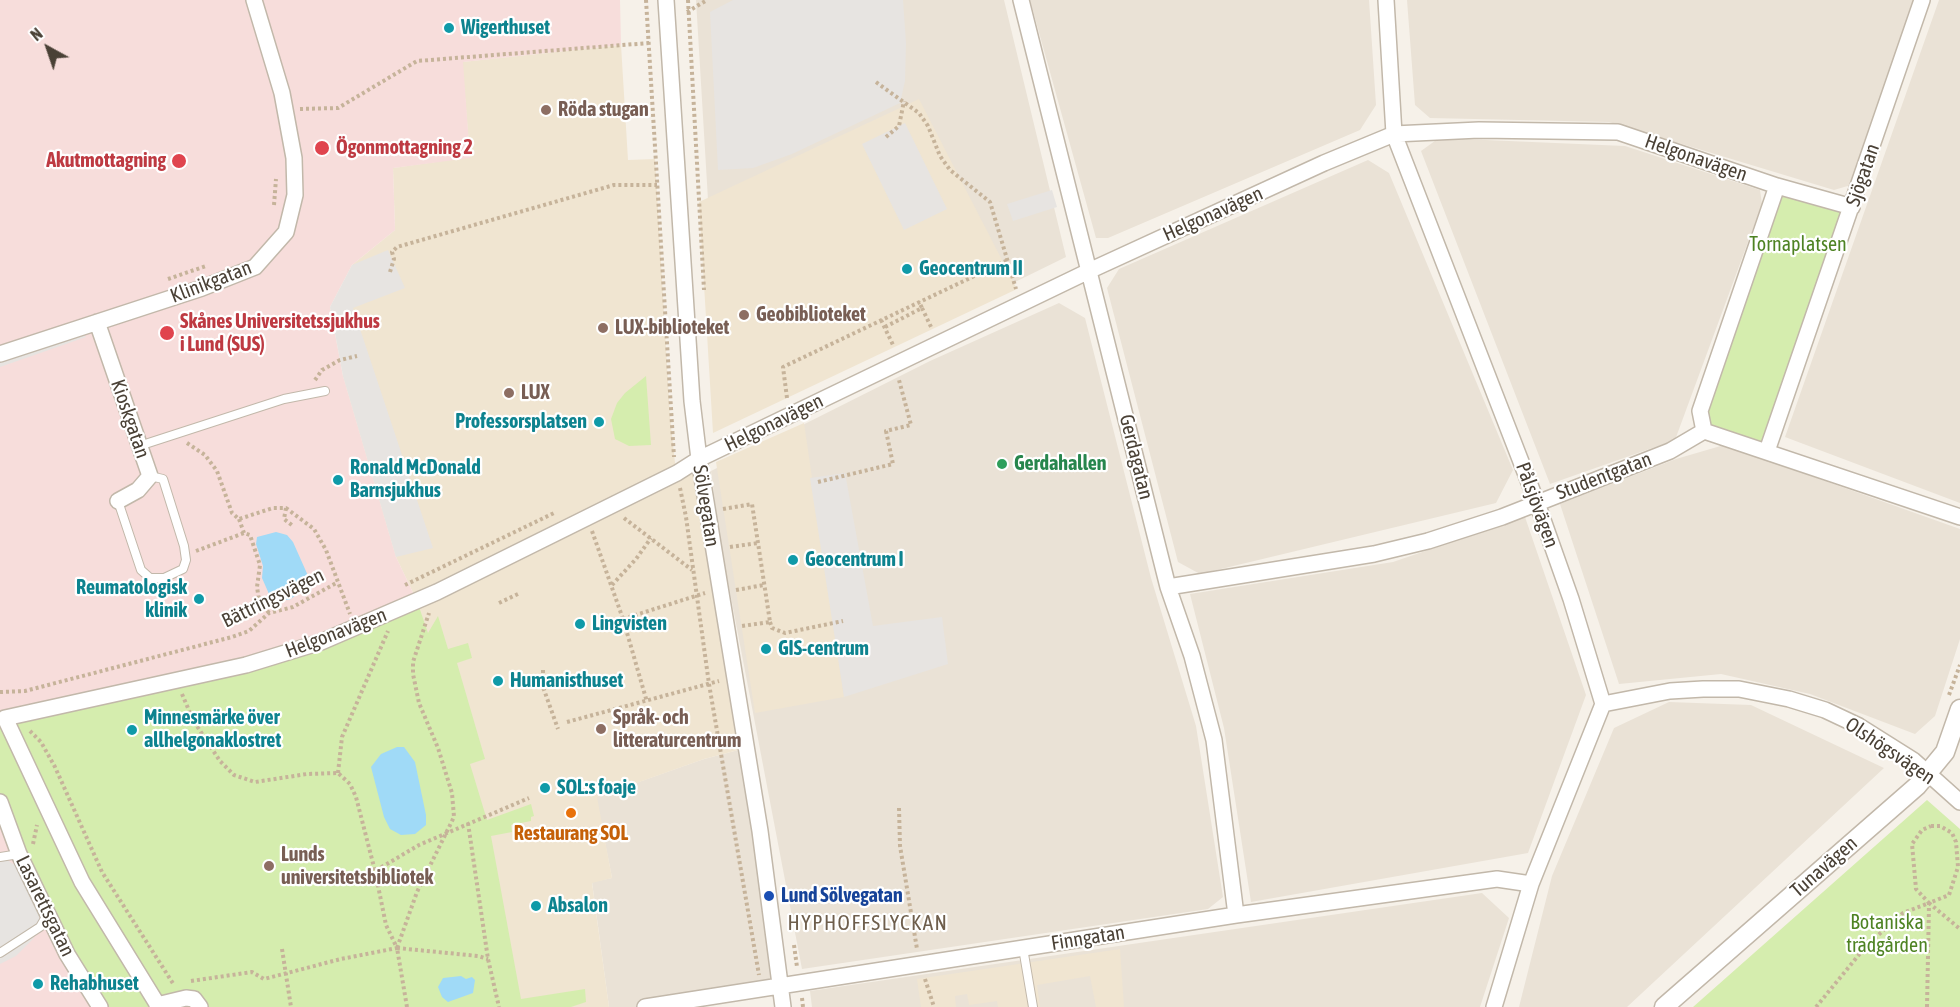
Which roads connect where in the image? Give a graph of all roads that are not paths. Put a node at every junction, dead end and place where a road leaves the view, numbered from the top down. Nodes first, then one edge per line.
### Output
1 (254, 0) edge
2 (666, 0) edge
3 (1021, 0) edge
4 (1386, 0) edge
5 (1922, 0) edge
6 (1394, 134) junction
7 (1778, 186) junction
8 (1852, 207) junction
9 (1091, 270) junction
10 (97, 322) junction
11 (0, 354) edge
12 (325, 391) dead end
13 (1704, 431) junction
14 (139, 446) junction
15 (1767, 451) junction
16 (699, 459) junction
17 (150, 476) junction
18 (118, 501) joint
19 (1537, 502) junction
20 (1960, 517) edge
21 (1168, 587) junction
22 (1603, 704) junction
23 (1954, 704) edge
24 (1928, 773) junction
25 (0, 801) edge
26 (1960, 802) edge
27 (17, 848) junction
28 (0, 857) edge
29 (1531, 884) junction
30 (48, 913) junction
31 (1236, 915) junction
32 (1023, 948) junction
33 (0, 953) edge
34 (780, 985) junction
35 (158, 1006) edge
36 (100, 1007) edge
37 (200, 1007) edge
38 (645, 1007) edge
39 (783, 1007) edge
40 (1033, 1007) edge
41 (1494, 1007) edge
42 (1664, 1007) edge

1 - 10 street, Klinikgatan
2 - 16 street, Sölvegatan
3 - 9 street, Gerdagatan
4 - 6 street, Pålsjövägen
5 - 8 street, Sjögatan
6 - 7 street, Helgonavägen
6 - 9 street, Helgonavägen
6 - 19 street, Pålsjövägen
7 - 8 street, Helgonavägen
7 - 13 street
8 - 15 street, Sjögatan
9 - 16 street, Helgonavägen
9 - 21 street, Gerdagatan
10 - 11 street, Klinikgatan
10 - 14 street, Kioskgatan
12 - 14 lane
13 - 15 street
13 - 19 street, Studentgatan
14 - 17 street, Kioskgatan
15 - 20 street
16 - 34 street, Sölvegatan
16 - 35 street, Helgonavägen
17 - 18 street, Kioskgatan
17 - 18 lane
19 - 21 street, Studentgatan
19 - 22 street, Pålsjövägen
21 - 31 street, Gerdagatan
22 - 24 street, Olshögsvägen
22 - 29 street
23 - 24 street, Tunavägen
24 - 26 street, Olshögsvägen
24 - 42 street, Tunavägen
25 - 27 street, Lasarettsgatan
27 - 28 lane
27 - 30 street, Lasarettsgatan
29 - 31 street, Finngatan
29 - 41 street
30 - 33 lane
30 - 36 street, Lasarettsgatan
31 - 32 street, Finngatan
32 - 34 street, Finngatan
32 - 40 lane
34 - 38 street, Finngatan
34 - 39 street, Sölvegatan
35 - 37 street

